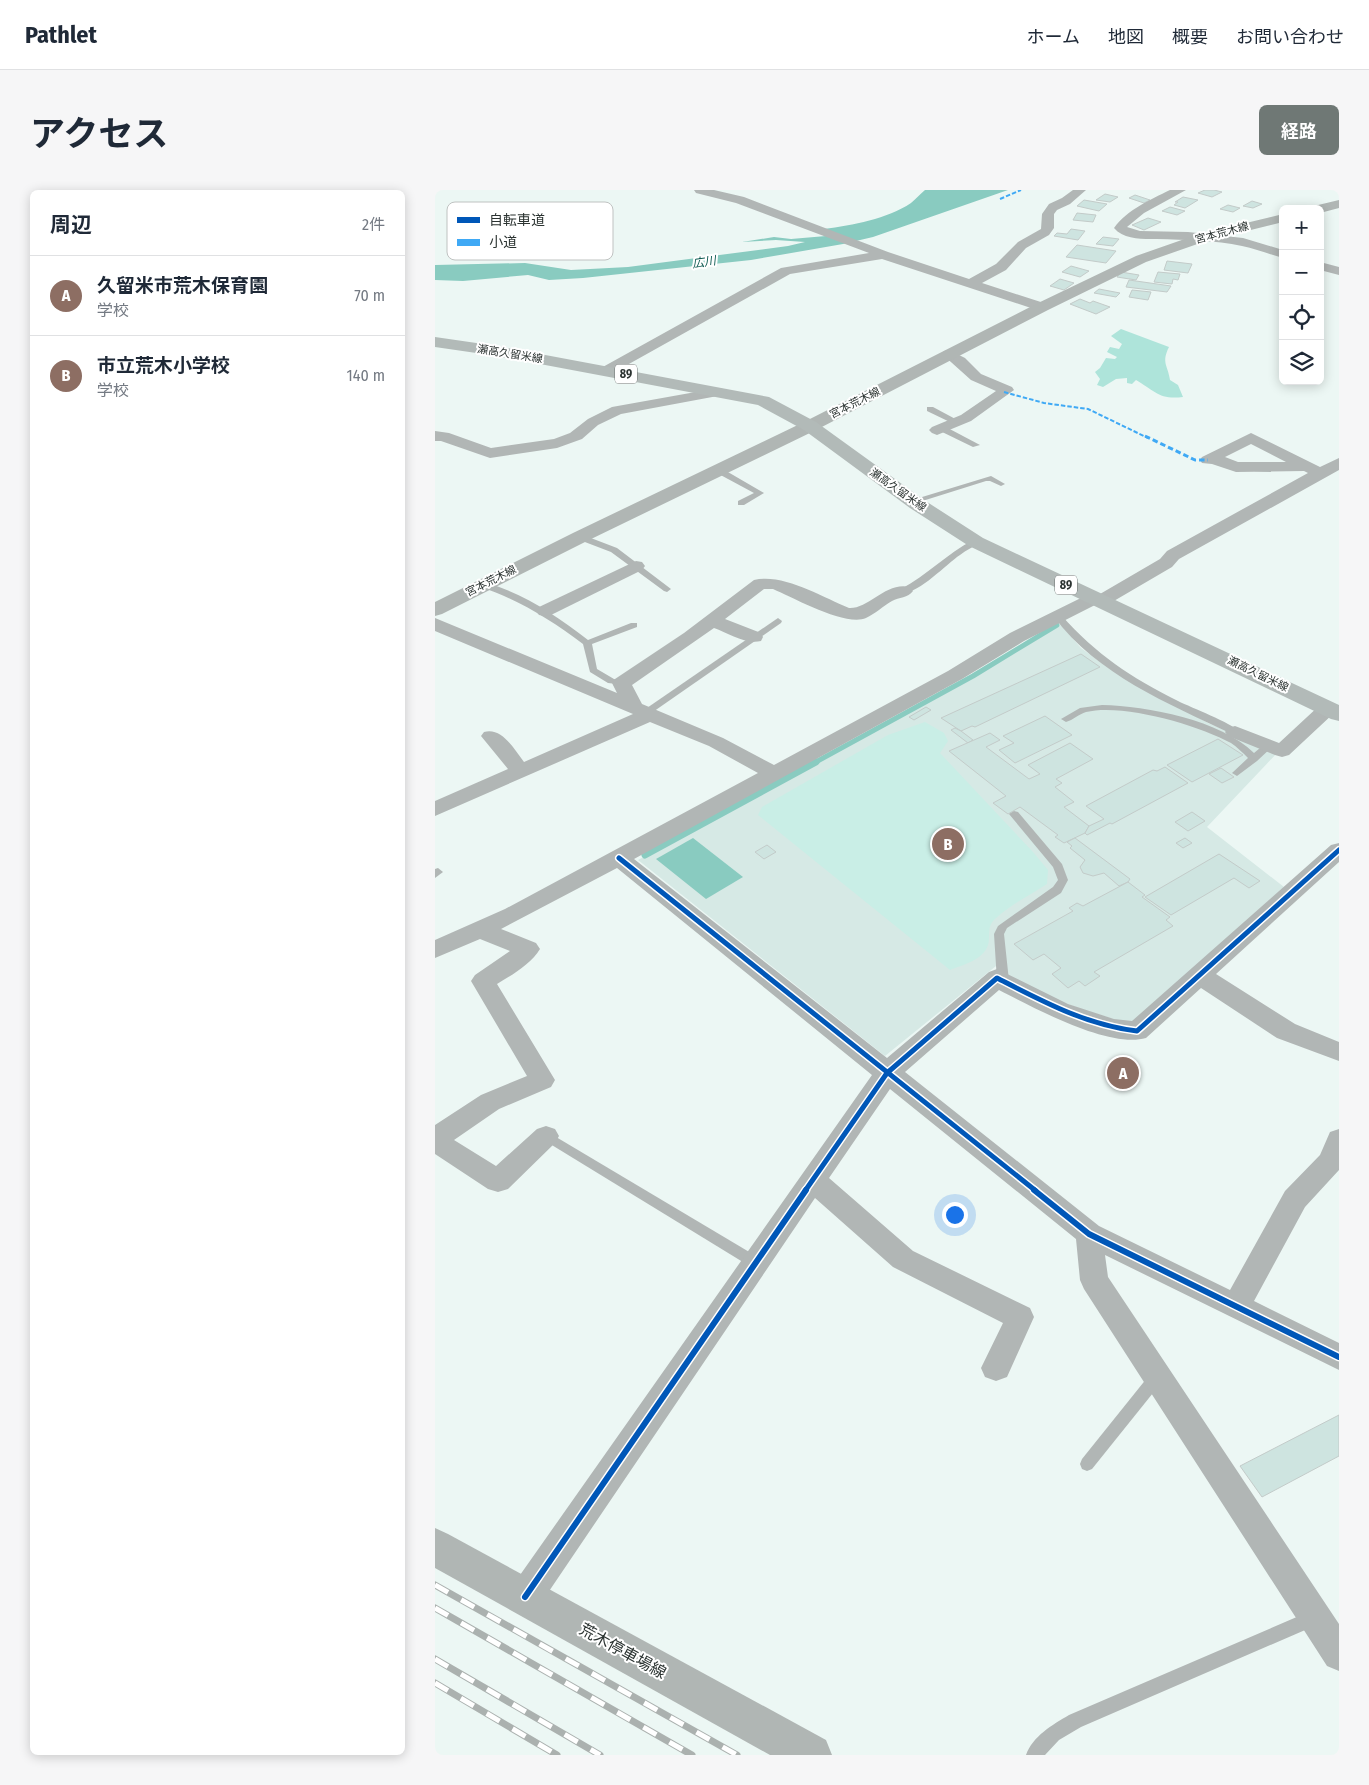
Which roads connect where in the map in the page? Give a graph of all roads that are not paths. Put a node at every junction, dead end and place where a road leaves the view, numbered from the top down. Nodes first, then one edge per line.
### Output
1 (700, 190) edge
2 (1080, 190) edge
3 (1180, 190) edge
4 (755, 194) dead end
5 (740, 200) junction
6 (1339, 204) edge
7 (1324, 208) edge
8 (1279, 219) edge
9 (1201, 238) junction
10 (1279, 253) edge
11 (883, 255) junction
12 (1324, 267) edge
13 (1339, 270) edge
14 (970, 284) junction
15 (1042, 307) junction
16 (435, 342) edge
17 (949, 354) junction
18 (606, 370) junction
19 (718, 392) junction
20 (930, 409) dead end
21 (957, 422) junction
22 (810, 426) junction
23 (939, 429) joint
24 (435, 436) edge
25 (976, 445) dead end
26 (1339, 463) edge
27 (1304, 467) junction
28 (718, 470) junction
29 (1321, 474) junction
30 (1001, 484) dead end
31 (913, 501) junction
32 (741, 503) dead end
33 (580, 537) junction
34 (977, 542) junction
35 (636, 566) junction
36 (484, 585) junction
37 (667, 589) dead end
38 (904, 591) joint
39 (1098, 599) junction
40 (435, 610) edge
41 (545, 611) junction
42 (1058, 617) junction
43 (713, 621) junction
44 (778, 621) dead end
45 (435, 624) edge
46 (635, 625) dead end
47 (754, 637) junction
48 (587, 643) junction
49 (622, 683) junction
50 (644, 711) junction
51 (1333, 711) edge
52 (1066, 719) dead end
53 (1235, 732) joint
54 (491, 736) dead end
55 (1269, 746) junction
56 (1254, 759) junction
57 (521, 771) junction
58 (774, 773) junction
59 (1237, 773) dead end
60 (435, 809) edge
61 (1014, 814) dead end
62 (1339, 850) edge
63 (619, 858) junction
64 (480, 930) junction
65 (435, 950) edge
66 (1199, 975) junction
67 (1003, 981) junction
68 (1339, 1052) edge
69 (887, 1073) junction
70 (546, 1136) joint
71 (1339, 1139) edge
72 (435, 1140) edge
73 (813, 1179) junction
74 (1089, 1234) junction
75 (757, 1264) junction
76 (1237, 1307) junction
77 (1339, 1357) edge
78 (996, 1368) dead end
79 (1157, 1376) junction
80 (1087, 1464) dead end
81 (435, 1548) edge
82 (525, 1597) junction
83 (1315, 1618) junction
84 (1339, 1654) edge
85 (811, 1755) edge
86 (1034, 1755) edge

1 - 5 street
2 - 14 street
3 - 9 street
4 - 5 street
5 - 11 street
6 - 7 main road
8 - 9 main road, 宮本荒木線
9 - 10 street
9 - 15 main road, 宮本荒木線
11 - 14 street
11 - 18 street
12 - 13 street
14 - 15 street
15 - 17 main road, 宮本荒木線
16 - 18 main road, 瀬高久留米線 / 89
17 - 21 street
17 - 22 main road, 宮本荒木線
18 - 19 main road, 瀬高久留米線 / 89
19 - 22 main road, 瀬高久留米線 / 89
19 - 24 street
20 - 21 lane
21 - 23 street
22 - 28 main road, 宮本荒木線
22 - 31 main road, 瀬高久留米線 / 89
23 - 25 lane
26 - 29 street
27 - 27 street
27 - 29 street
28 - 32 lane
28 - 33 main road, 宮本荒木線
29 - 39 street
30 - 31 lane
31 - 34 main road, 瀬高久留米線 / 89
33 - 35 lane
33 - 36 main road, 宮本荒木線
34 - 38 lane
34 - 39 main road, 瀬高久留米線 / 89
35 - 37 lane
35 - 41 street
36 - 40 main road, 宮本荒木線
36 - 41 lane
38 - 43 street
39 - 42 street
39 - 51 main road, 瀬高久留米線 / 89
41 - 48 lane
42 - 53 lane
42 - 58 street
43 - 47 street
43 - 49 street
44 - 47 lane
45 - 50 street
46 - 48 lane
47 - 50 lane
48 - 49 lane
49 - 50 street
50 - 57 street
50 - 58 street
51 - 55 street
52 - 56 lane
53 - 55 street
54 - 57 street
55 - 56 lane
56 - 59 lane
57 - 60 street
58 - 63 street
61 - 67 lane
62 - 66 street
63 - 64 street
63 - 69 street
64 - 65 street
64 - 72 street
66 - 67 street
66 - 68 street
67 - 69 street
69 - 73 street
69 - 74 street
70 - 72 street
70 - 75 lane
71 - 76 street
73 - 75 street
73 - 78 street
74 - 76 street
74 - 79 street
75 - 82 street
76 - 77 street
79 - 80 lane
79 - 83 street
81 - 82 main road, 荒木停車場線
82 - 85 main road, 荒木停車場線
83 - 84 street
83 - 86 lane

